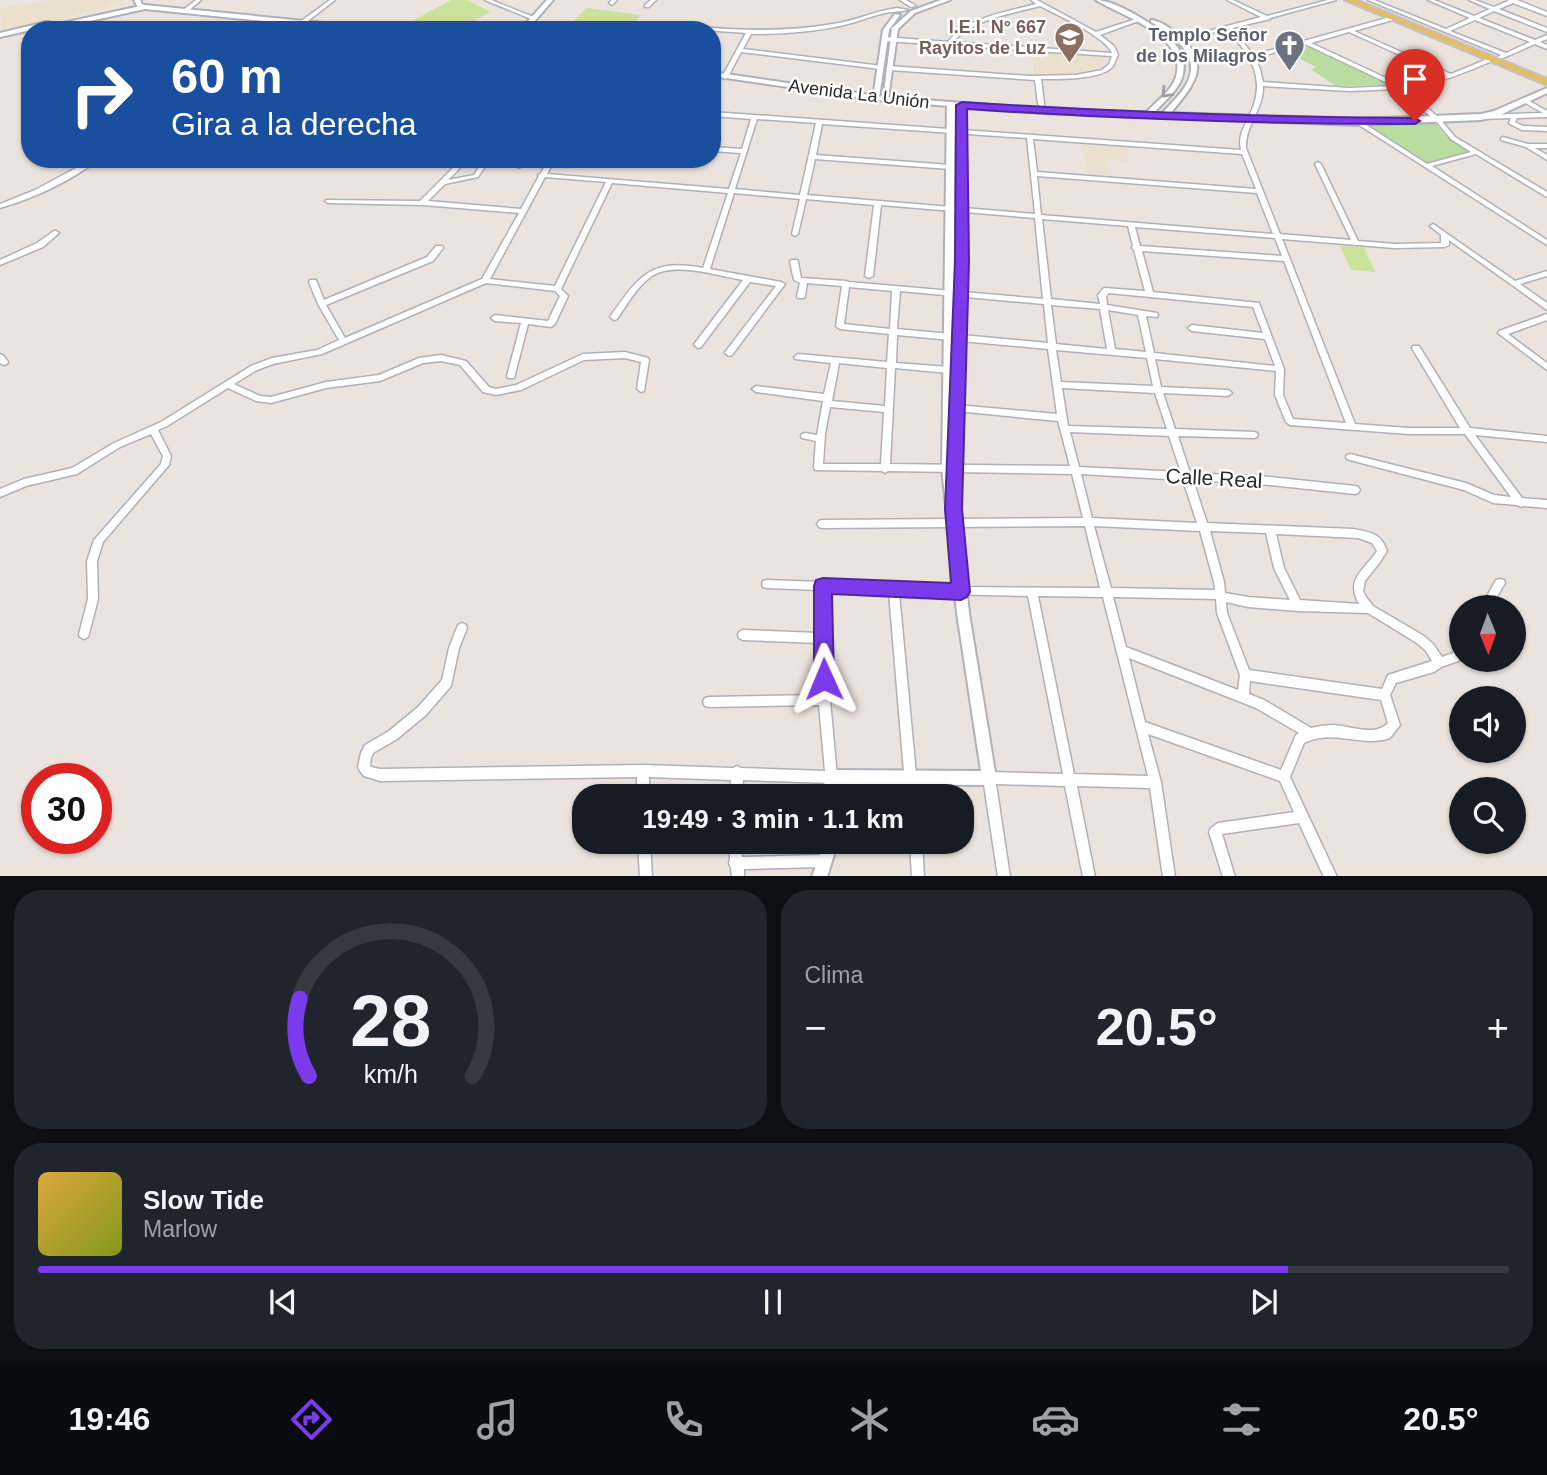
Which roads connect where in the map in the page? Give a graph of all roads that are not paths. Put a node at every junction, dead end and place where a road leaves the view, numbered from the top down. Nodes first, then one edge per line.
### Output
1 (199, 0) edge
2 (334, 0) edge
3 (486, 0) edge
4 (550, 0) edge
5 (557, 0) edge
6 (654, 0) edge
7 (902, 0) edge
8 (932, 0) edge
9 (947, 0) edge
10 (1033, 0) edge
11 (1099, 0) edge
12 (1111, 0) edge
13 (1229, 0) edge
14 (1334, 0) edge
15 (1349, 0) edge
16 (1359, 0) edge
17 (1370, 0) edge
18 (1430, 0) edge
19 (1471, 0) edge
20 (1512, 0) edge
21 (140, 4) edge
22 (1040, 4) junction
23 (647, 6) dead end
24 (913, 6) junction
25 (1495, 9) junction
26 (905, 10) junction
27 (185, 12) junction
28 (1547, 14) edge
29 (533, 18) junction
30 (1268, 18) junction
31 (1394, 18) junction
32 (1476, 18) junction
33 (1138, 20) junction
34 (68, 21) edge
35 (73, 21) edge
36 (281, 21) edge
37 (305, 21) edge
38 (530, 21) edge
39 (538, 21) edge
40 (1229, 28) junction
41 (721, 30) edge
42 (1447, 30) junction
43 (1547, 30) edge
44 (750, 31) junction
45 (1350, 31) junction
46 (21, 32) edge
47 (21, 34) edge
48 (1097, 34) junction
49 (0, 37) edge
50 (1547, 37) edge
51 (888, 40) junction
52 (1181, 41) junction
53 (1169, 42) junction
54 (1535, 42) junction
55 (1307, 43) junction
56 (949, 44) junction
57 (1547, 47) edge
58 (738, 50) junction
59 (1115, 55) junction
60 (1254, 57) junction
61 (1499, 57) junction
62 (880, 67) junction
63 (889, 68) junction
64 (721, 76) edge
65 (1451, 76) junction
66 (1547, 76) edge
67 (725, 77) junction
68 (1038, 78) junction
69 (1547, 82) edge
70 (1261, 84) junction
71 (1401, 87) junction
72 (1547, 90) edge
73 (880, 98) junction
74 (1524, 100) junction
75 (951, 104) junction
76 (962, 105) junction
77 (1042, 111) junction
78 (1547, 114) edge
79 (721, 115) edge
80 (1147, 115) junction
81 (1164, 116) junction
82 (1515, 116) junction
83 (755, 117) junction
84 (1481, 117) junction
85 (1251, 119) junction
86 (1438, 120) junction
87 (820, 121) junction
88 (1358, 122) junction
89 (1547, 129) edge
90 (951, 131) junction
91 (962, 132) junction
92 (1030, 137) junction
93 (1503, 138) dead end
94 (1528, 146) junction
95 (1547, 146) edge
96 (721, 150) edge
97 (745, 152) junction
98 (1245, 152) junction
99 (1477, 152) junction
100 (812, 157) junction
101 (1547, 158) edge
102 (1318, 164) dead end
103 (1426, 166) junction
104 (950, 167) junction
105 (81, 168) edge
106 (456, 168) edge
107 (481, 168) edge
108 (546, 168) edge
109 (1033, 174) junction
110 (541, 175) junction
111 (610, 180) junction
112 (439, 186) junction
113 (733, 190) junction
114 (1259, 191) junction
115 (1547, 195) edge
116 (803, 196) junction
117 (328, 201) dead end
118 (878, 202) junction
119 (422, 203) junction
120 (0, 206) edge
121 (950, 208) junction
122 (962, 209) junction
123 (523, 211) junction
124 (1038, 216) junction
125 (1131, 223) junction
126 (1433, 226) dead end
127 (56, 233) dead end
128 (795, 234) dead end
129 (1276, 235) junction
130 (1445, 235) junction
131 (1355, 242) junction
132 (1547, 243) edge
133 (439, 248) dead end
134 (1136, 248) junction
135 (1286, 259) junction
136 (793, 262) dead end
137 (0, 263) edge
138 (706, 271) junction
139 (1547, 273) edge
140 (869, 276) dead end
141 (748, 279) junction
142 (804, 280) junction
143 (485, 281) junction
144 (313, 282) dead end
145 (846, 284) junction
146 (1514, 284) junction
147 (895, 288) junction
148 (557, 289) junction
149 (1149, 293) junction
150 (954, 294) junction
151 (801, 296) dead end
152 (1047, 302) junction
153 (322, 304) junction
154 (1103, 306) junction
155 (1547, 307) edge
156 (1141, 313) junction
157 (1154, 314) dead end
158 (614, 317) dead end
159 (1547, 317) edge
160 (495, 318) dead end
161 (525, 322) junction
162 (1192, 328) dead end
163 (893, 332) junction
164 (1266, 336) junction
165 (954, 338) junction
166 (344, 342) junction
167 (698, 345) dead end
168 (1052, 348) junction
169 (1416, 348) dead end
170 (1111, 351) junction
171 (729, 353) dead end
172 (1149, 354) junction
173 (798, 358) dead end
174 (835, 362) junction
175 (891, 366) junction
176 (1547, 367) edge
177 (1280, 369) junction
178 (948, 370) junction
179 (511, 376) dead end
180 (228, 385) junction
181 (1058, 385) junction
182 (640, 389) dead end
183 (756, 389) dead end
184 (1158, 390) junction
185 (1228, 393) dead end
186 (827, 401) junction
187 (956, 408) junction
188 (888, 409) junction
189 (1062, 418) junction
190 (1352, 427) junction
191 (153, 429) junction
192 (1064, 429) junction
193 (1467, 431) junction
194 (1172, 432) junction
195 (1254, 435) dead end
196 (805, 436) dead end
197 (821, 439) junction
198 (1547, 439) edge
199 (1350, 457) dead end
200 (885, 468) junction
201 (951, 468) junction
202 (1073, 470) junction
203 (1187, 477) junction
204 (1355, 491) dead end
205 (0, 493) edge
206 (1521, 503) junction
207 (1547, 504) edge
208 (1087, 522) junction
209 (822, 524) dead end
210 (955, 524) junction
211 (1204, 528) junction
212 (1270, 529) junction
213 (1500, 583) dead end
214 (767, 584) dead end
215 (823, 586) junction
216 (894, 589) junction
217 (1032, 591) junction
218 (961, 592) junction
219 (1106, 592) junction
220 (1220, 595) junction
221 (1493, 595) edge
222 (1298, 606) junction
223 (1369, 609) junction
224 (462, 628) dead end
225 (84, 634) dead end
226 (743, 635) dead end
227 (823, 638) junction
228 (1121, 650) junction
229 (1449, 660) edge
230 (1438, 663) junction
231 (1245, 675) junction
232 (1385, 695) junction
233 (1243, 697) junction
234 (824, 700) junction
235 (709, 702) dead end
236 (1141, 726) junction
237 (1309, 733) junction
238 (643, 771) junction
239 (737, 772) junction
240 (831, 777) junction
241 (910, 778) junction
242 (989, 778) junction
243 (1284, 778) junction
244 (1068, 779) junction
245 (1155, 782) junction
246 (643, 784) edge
247 (736, 784) edge
248 (831, 784) edge
249 (911, 784) edge
250 (1301, 817) junction
251 (645, 854) edge
252 (735, 854) edge
253 (827, 854) edge
254 (917, 854) edge
255 (824, 861) junction
256 (735, 863) junction
257 (646, 876) edge
258 (738, 876) edge
259 (819, 876) edge
260 (918, 876) edge
261 (1004, 876) edge
262 (1089, 876) edge
263 (1169, 876) edge
264 (1229, 876) edge
265 (1330, 876) edge

1 - 27 street
2 - 37 street
3 - 29 street
4 - 29 street
5 - 39 street
6 - 23 street
7 - 24 street
8 - 24 street
9 - 51 street
10 - 22 street
11 - 33 street
12 - 52 street
13 - 30 street
14 - 30 street
15 - 31 main road
16 - 61 main road
17 - 42 street
18 - 32 street
19 - 25 street
20 - 25 street
20 - 28 street
21 - 27 main road
21 - 34 main road
21 - 35 main road
22 - 48 street
22 - 56 street
24 - 26 street
25 - 32 street
25 - 43 street
26 - 44 street
26 - 51 street
27 - 36 main road
29 - 38 street
30 - 40 street
31 - 45 street
31 - 61 main road
32 - 42 street
32 - 54 street
33 - 48 street
33 - 53 street
40 - 52 street
40 - 60 street
41 - 44 street
42 - 61 street
44 - 58 street
45 - 55 street
45 - 65 street
46 - 49 main road
47 - 49 main road
48 - 59 street
50 - 54 street
51 - 56 street
51 - 62 street
51 - 63 street
52 - 53 street
52 - 81 street
53 -> 80 street
54 - 57 street
54 - 61 street
55 - 60 street
55 - 71 street
56 - 59 street
58 - 62 street
58 - 67 street
59 - 68 street
60 - 70 street
61 - 65 street
61 - 66 main road
61 - 69 main road
62 - 73 street
63 - 68 street
63 - 73 street
64 - 67 main road, Avenida La Unión
65 - 71 street
67 - 73 main road, Avenida La Unión
68 - 77 street
70 - 71 street
70 - 85 street
71 - 86 street
72 - 74 main road, Avenida La Unión
73 - 75 main road, Avenida La Unión
74 - 78 street
74 - 84 main road, Avenida La Unión
75 - 76 main road, Avenida La Unión
75 - 90 street
76 - 77 main road, Avenida La Unión
76 - 91 street
77 - 80 main road, Avenida La Unión
78 - 82 street
79 - 83 street
80 - 81 main road, Avenida La Unión
81 - 85 main road, Avenida La Unión
82 - 84 street
82 - 89 street
83 - 87 street
83 - 97 street
84 - 86 main road, Avenida La Unión
85 - 88 main road, Avenida La Unión
85 - 98 street
86 - 88 main road, Avenida La Unión
86 - 99 street
87 - 90 street
87 - 100 street
88 - 103 street
90 - 91 street
90 - 104 street
91 - 92 street
91 - 122 street
92 - 98 street
92 - 109 street
93 - 94 street
94 - 95 street
94 - 101 street
96 - 97 street
97 - 113 street
98 - 114 street
99 - 103 street
99 - 115 street
100 - 104 street
100 - 116 street
102 - 131 street
103 - 132 street
104 - 121 street
105 - 120 street
106 - 112 street
107 - 112 street
108 - 110 street
109 - 114 street
109 - 124 street
110 - 111 street
110 - 123 street
111 - 113 street
111 - 148 street
112 - 119 street
113 - 116 street
113 - 138 street
114 - 129 street
116 - 118 street
116 - 128 street
117 - 119 street
118 - 121 street
118 - 140 street
119 - 123 street
121 - 122 street
121 - 150 street
122 - 124 street
122 - 150 street
123 - 143 street
124 - 125 street
124 - 152 street
125 - 129 street
125 - 134 street
126 - 130 street
127 - 137 street
129 - 131 street
129 - 135 street
130 - 131 street
130 - 146 street
133 - 153 street
134 - 135 street
134 - 149 street
135 - 190 street
136 - 142 street
138 - 141 street
138 - 158 street
139 - 146 street
141 - 167 street
141 - 171 street
142 - 145 street
142 - 151 street
143 - 148 street
143 - 166 street
144 - 153 street
145 - 147 street
145 - 163 street
146 - 155 street
147 - 150 street
147 - 163 street
148 - 161 street
149 - 154 street
149 - 164 street
150 - 152 street
150 - 165 street
152 - 154 street
152 - 168 street
153 - 166 street
154 - 156 street
154 - 170 street
156 - 157 street
156 - 172 street
159 - 176 street
160 - 161 street
161 - 179 street
162 - 164 street
163 - 165 street
163 - 175 street
164 - 177 street
165 - 168 street
165 - 178 street
165 - 187 street
166 - 180 street
168 - 170 street
168 - 181 street
169 - 193 street
170 - 172 street
172 - 177 street
172 - 184 street
173 - 174 street
174 - 175 street
174 - 186 street
175 - 178 street
175 - 188 street
177 - 190 street
178 - 201 street
180 - 182 street
180 - 191 street
181 - 184 street
181 - 189 street
183 - 186 street
184 - 185 street
184 - 194 street
186 - 188 street
186 - 197 street
187 - 189 street
187 - 201 street
188 - 200 street
189 - 192 street
190 - 193 street
191 - 205 street
191 - 225 street
192 - 194 street
192 - 202 street
193 - 198 street
193 - 206 street
194 - 195 street
194 - 203 street
196 - 197 street
197 - 200 street, Calle Real
199 - 206 street
200 - 201 street, Calle Real
201 - 202 street, Calle Real
201 - 210 street
202 - 203 street, Calle Real
202 - 208 street
203 - 204 street, Calle Real
203 - 211 street
206 - 207 street
208 - 210 street
208 - 211 street
208 - 219 street
209 - 210 street
210 - 218 street
211 - 212 street
211 - 220 street
212 - 222 street
212 - 223 street
213 - 221 street
214 - 215 street
215 - 216 street
215 - 227 street
216 - 218 street
216 - 241 street
217 - 218 street
217 - 219 street
217 - 244 street
218 - 242 street
219 - 220 street
219 - 228 street
220 - 222 street
220 - 231 street
222 - 223 street
223 - 230 street
224 - 238 street
226 - 227 street
227 - 234 street
228 - 233 street
228 - 236 street
229 - 230 street
230 - 232 street
231 - 232 street
231 - 233 street
232 - 237 street
233 - 237 street
234 - 235 street
234 - 240 street
236 - 243 street
236 - 245 street
237 - 243 street
238 - 239 street
238 - 246 street
239 - 240 street
239 - 247 street
240 - 241 street
240 - 248 street
241 - 242 street
241 - 249 street
242 - 244 street
242 - 261 street
243 - 250 street
244 - 245 street
244 - 262 street
245 - 263 street
250 - 264 street
250 - 265 street
251 - 257 street
252 - 256 street
253 - 255 street
254 - 260 street
255 - 256 street
255 - 259 street
256 - 258 street

